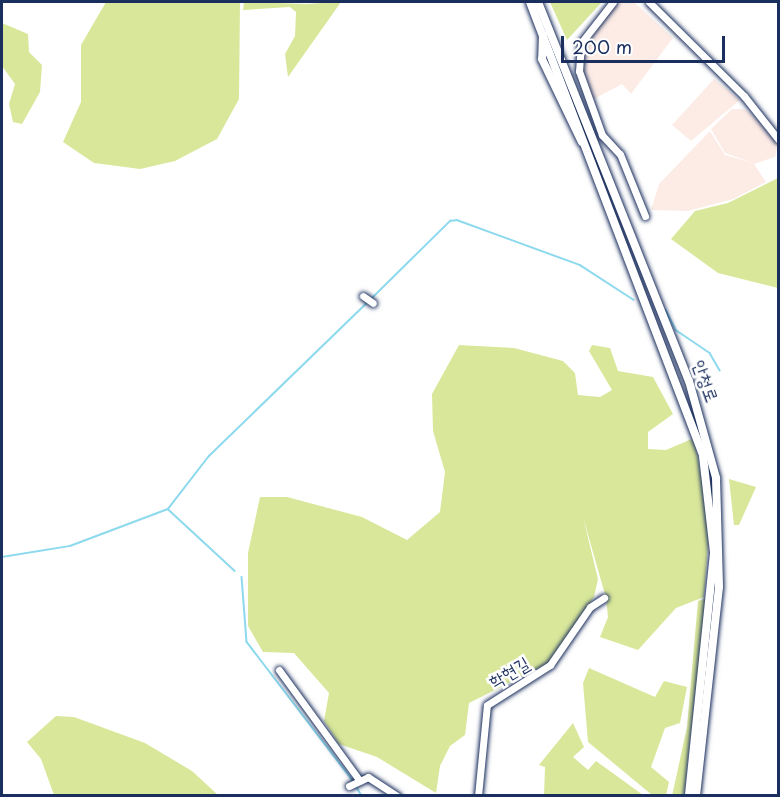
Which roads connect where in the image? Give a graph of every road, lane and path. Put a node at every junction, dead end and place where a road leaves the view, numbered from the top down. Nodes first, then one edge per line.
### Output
1 (530, 2) edge
2 (538, 2) edge
3 (613, 2) edge
4 (649, 2) edge
5 (543, 32) junction
6 (778, 139) edge
7 (593, 158) junction
8 (645, 216) dead end
9 (363, 296) dead end
10 (373, 303) dead end
11 (604, 598) dead end
12 (279, 670) dead end
13 (360, 781) junction
14 (349, 786) dead end
15 (397, 795) edge
16 (478, 795) edge
17 (689, 795) edge
18 (696, 795) edge

1 - 5 street, 안청로
2 - 18 street, 안청로
3 - 8 street
4 - 6 street
5 - 7 street, 안청로
5 - 7 street
7 - 17 street, 안청로
9 - 10 street
11 - 16 street, 학현길
12 - 13 street
13 - 14 street
13 - 15 street

